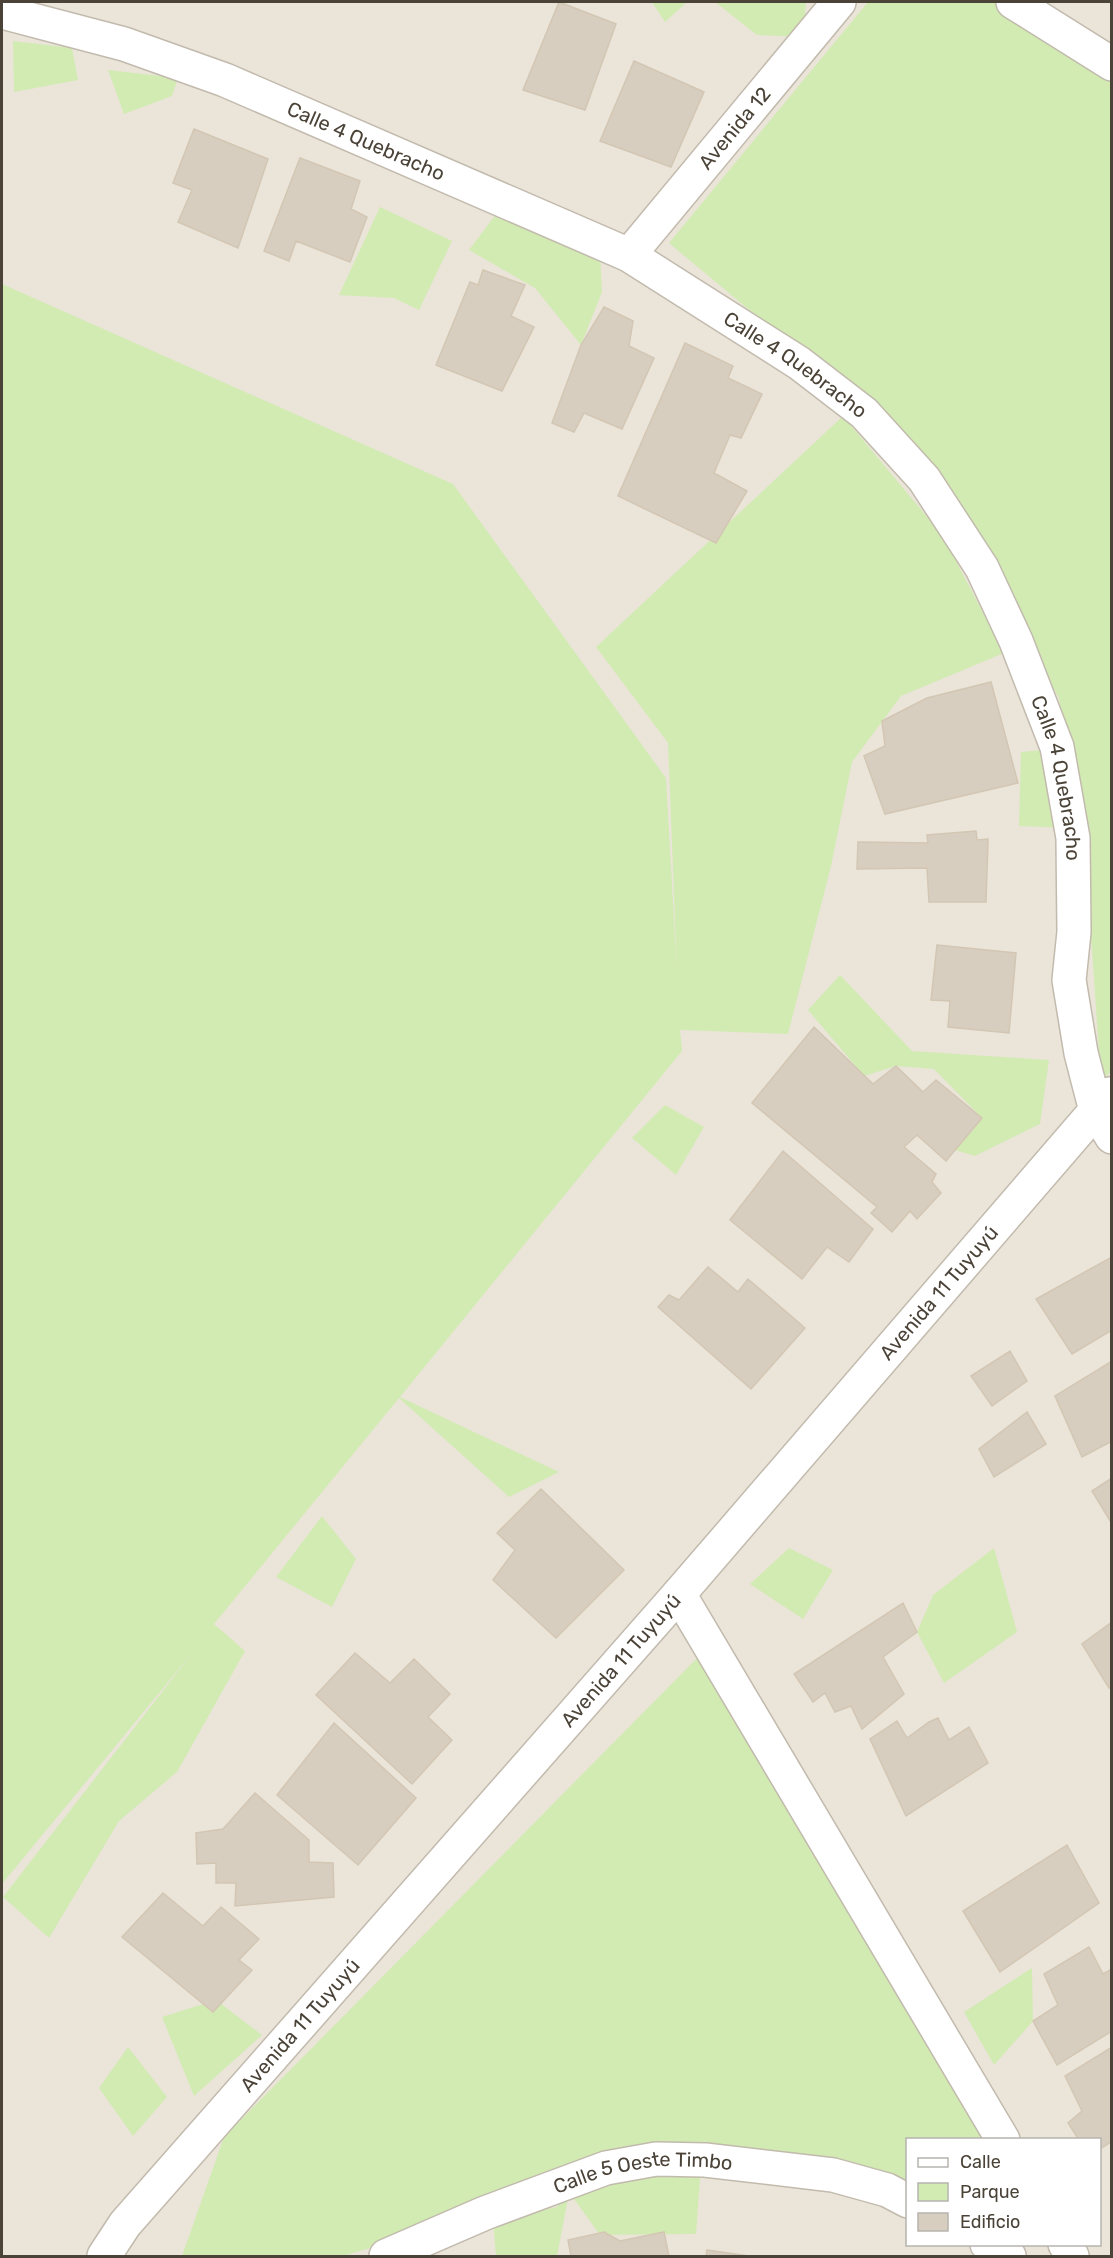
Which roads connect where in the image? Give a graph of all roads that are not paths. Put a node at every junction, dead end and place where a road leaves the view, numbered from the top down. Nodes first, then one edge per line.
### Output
1 (839, 2) edge
2 (1013, 2) edge
3 (2, 12) edge
4 (1112, 64) edge
5 (629, 255) junction
6 (1106, 1114) edge
7 (679, 1594) junction
8 (1002, 2138) edge
9 (906, 2200) edge
10 (991, 2246) edge
11 (104, 2256) edge
12 (386, 2256) edge
13 (1009, 2256) edge

1 - 5 street, Avenida 12
2 - 4 street
3 - 5 street, Calle 4 Quebracho
5 - 6 street, Calle 4 Quebracho
6 - 7 street, Avenida 11 Tuyuyú
7 - 8 street
7 - 11 street, Avenida 11 Tuyuyú
9 - 12 street, Calle 5 Oeste Timbo
10 - 13 street

